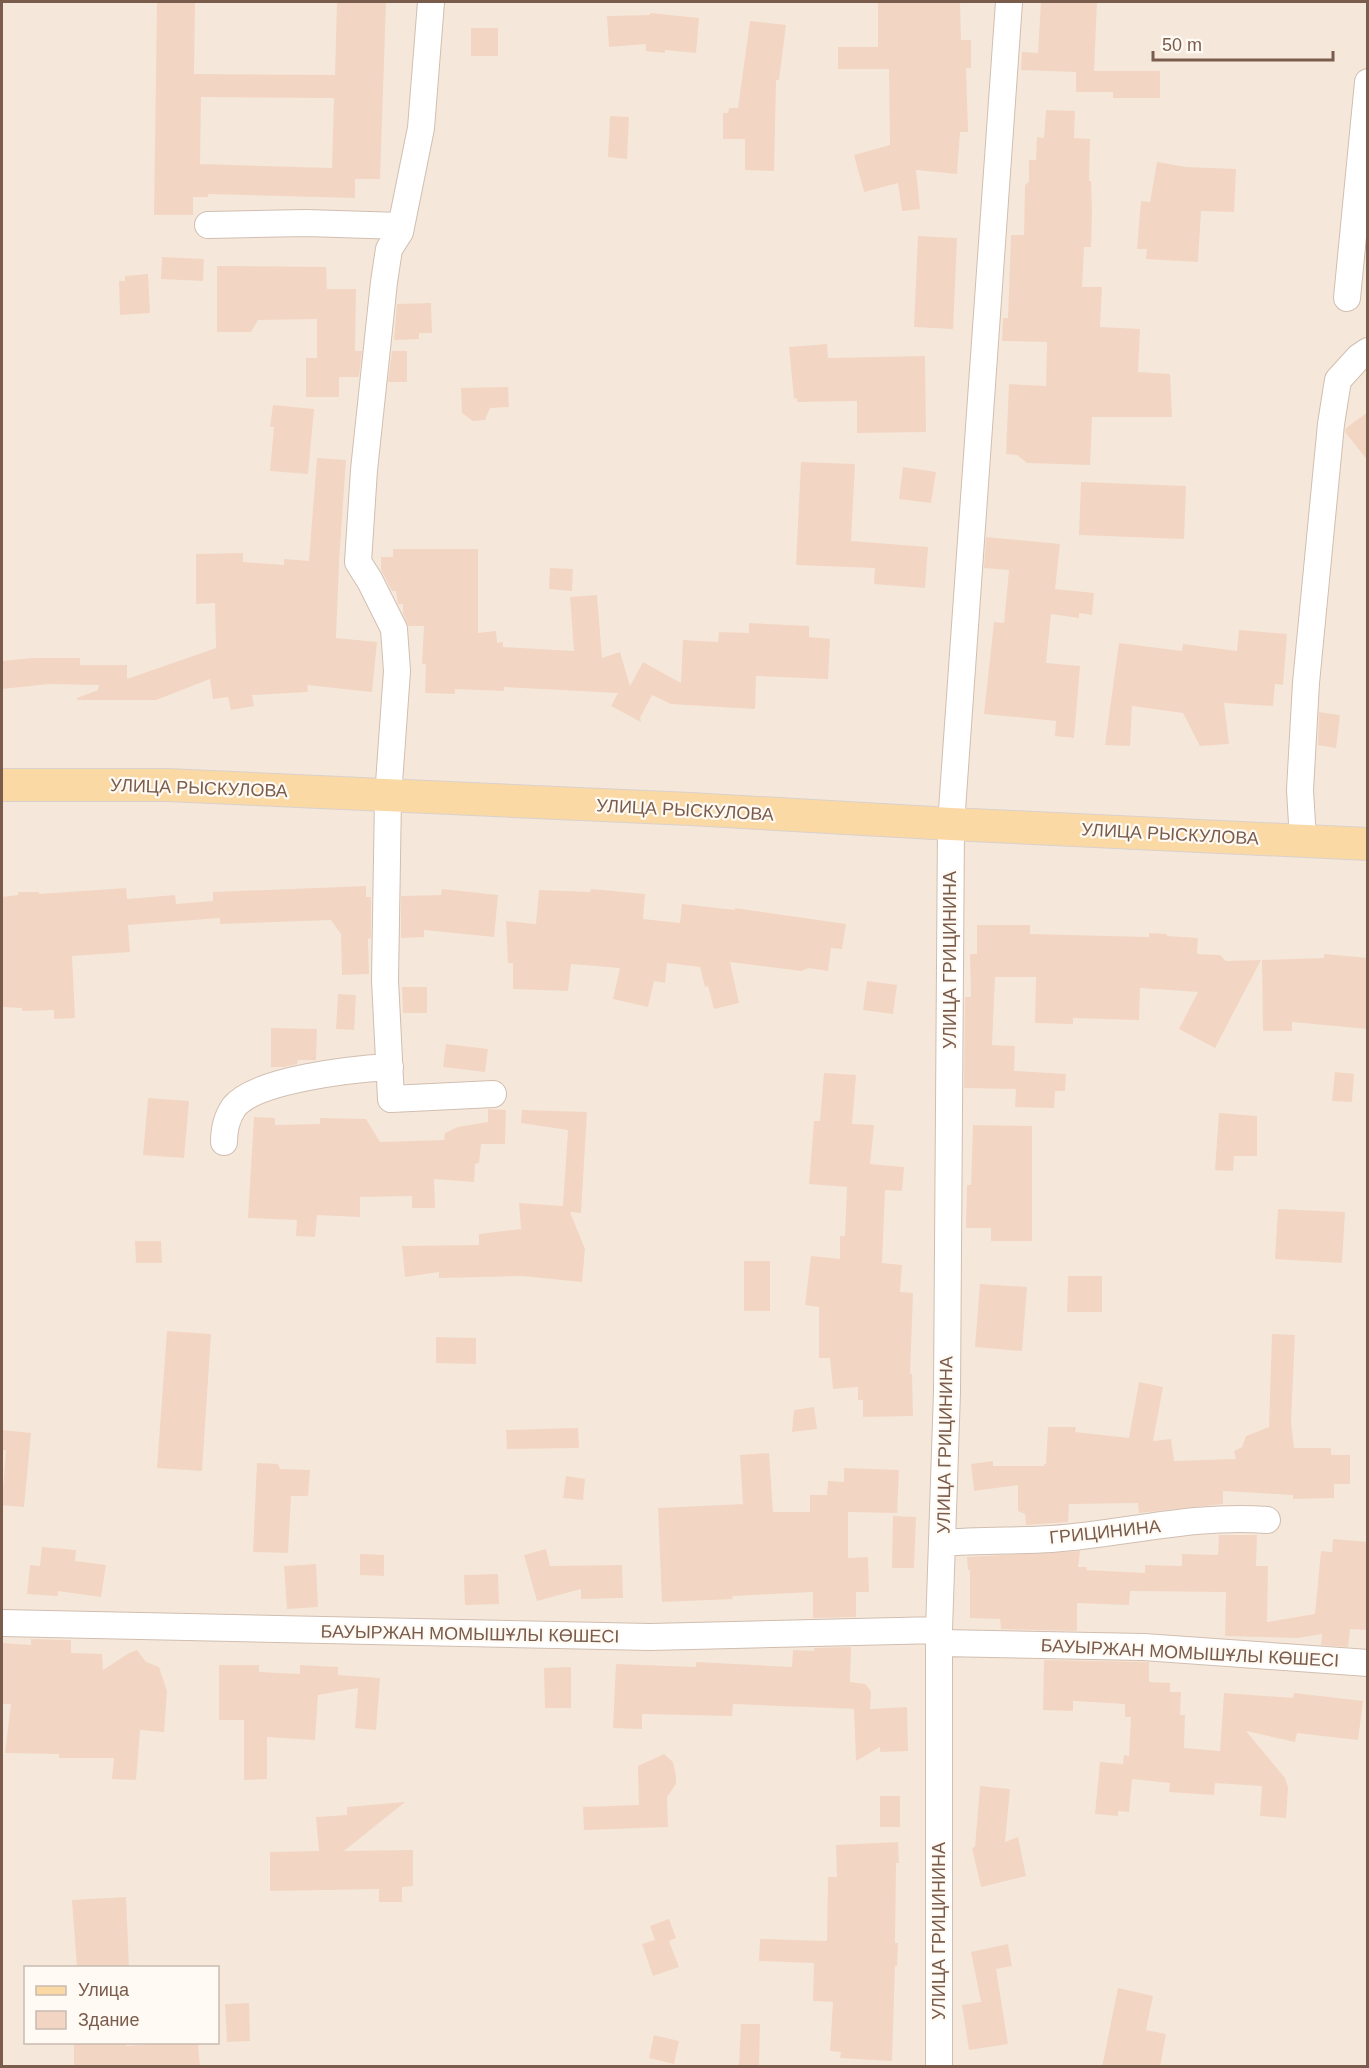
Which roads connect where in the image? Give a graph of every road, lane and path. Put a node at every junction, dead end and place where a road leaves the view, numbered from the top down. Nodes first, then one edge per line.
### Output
1 (430, 2) edge
2 (1009, 2) edge
3 (1368, 82) edge
4 (208, 225) dead end
5 (401, 226) junction
6 (1347, 298) dead end
7 (1368, 351) edge
8 (2, 785) edge
9 (388, 797) junction
10 (951, 824) junction
11 (1303, 840) junction
12 (1368, 844) edge
13 (390, 1067) junction
14 (492, 1094) dead end
15 (224, 1142) dead end
16 (1267, 1520) dead end
17 (942, 1543) junction
18 (2, 1623) edge
19 (940, 1636) junction
20 (1368, 1663) edge
21 (939, 2067) edge

1 - 5 street
2 - 10 street, УЛИЦА ГРИЦИНИНА
3 - 6 street
4 - 5 street
5 - 9 street
7 - 11 street
8 - 9 main road, УЛИЦА РЫСКУЛОВА
9 - 10 main road, УЛИЦА РЫСКУЛОВА
9 - 13 street
10 - 11 main road, УЛИЦА РЫСКУЛОВА
10 - 17 street, УЛИЦА ГРИЦИНИНА
11 - 12 main road, УЛИЦА РЫСКУЛОВА
13 - 14 street
13 - 15 street
16 - 17 street, ГРИЦИНИНА
17 - 19 street, УЛИЦА ГРИЦИНИНА
18 - 19 street, БАУЫРЖАН МОМЫШҰЛЫ КӨШЕСІ
19 - 20 street, БАУЫРЖАН МОМЫШҰЛЫ КӨШЕСІ
19 - 21 street, УЛИЦА ГРИЦИНИНА

